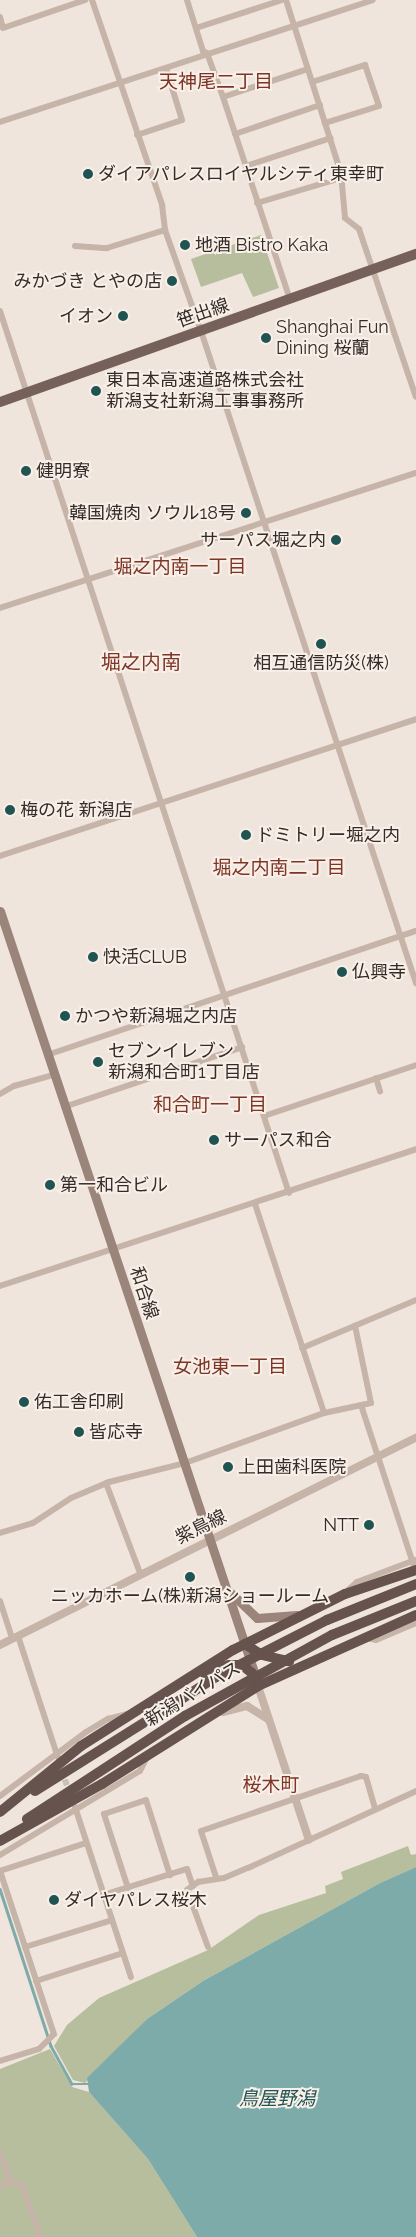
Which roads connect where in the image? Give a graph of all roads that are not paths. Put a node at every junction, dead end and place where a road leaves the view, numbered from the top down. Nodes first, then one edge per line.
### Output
1 (85, 0) edge
2 (92, 0) edge
3 (187, 0) edge
4 (284, 0) edge
5 (373, 0) edge
6 (0, 17) edge
7 (294, 26) junction
8 (196, 28) junction
9 (207, 53) junction
10 (166, 68) junction
11 (308, 69) junction
12 (312, 82) junction
13 (119, 84) junction
14 (223, 97) junction
15 (320, 105) junction
16 (0, 122) edge
17 (326, 123) junction
18 (235, 134) junction
19 (137, 135) junction
20 (330, 138) junction
21 (246, 166) junction
22 (341, 178) junction
23 (258, 203) junction
24 (165, 230) junction
25 (75, 246) dead end
26 (416, 254) edge
27 (374, 269) junction
28 (290, 300) junction
29 (0, 311) edge
30 (201, 331) junction
31 (28, 393) junction
32 (416, 397) edge
33 (0, 402) edge
34 (416, 473) edge
35 (265, 521) junction
36 (88, 579) junction
37 (0, 608) edge
38 (416, 719) edge
39 (338, 745) junction
40 (162, 802) junction
41 (0, 856) edge
42 (0, 911) edge
43 (416, 931) edge
44 (401, 936) junction
45 (416, 983) edge
46 (223, 995) junction
47 (242, 1048) junction
48 (46, 1055) junction
49 (416, 1065) edge
50 (53, 1075) junction
51 (376, 1078) junction
52 (380, 1091) dead end
53 (0, 1094) edge
54 (64, 1107) junction
55 (264, 1116) junction
56 (416, 1149) edge
57 (289, 1193) junction
58 (255, 1204) junction
59 (112, 1249) junction
60 (0, 1286) edge
61 (416, 1300) edge
62 (355, 1326) junction
63 (302, 1348) junction
64 (361, 1405) junction
65 (324, 1413) junction
66 (416, 1438) edge
67 (378, 1459) junction
68 (185, 1463) junction
69 (106, 1483) junction
70 (0, 1533) edge
71 (211, 1539) junction
72 (414, 1564) edge
73 (140, 1573) junction
74 (416, 1584) edge
75 (228, 1590) junction
76 (0, 1601) edge
77 (416, 1601) edge
78 (316, 1608) junction
79 (416, 1615) edge
80 (416, 1623) edge
81 (15, 1637) junction
82 (363, 1637) junction
83 (245, 1644) junction
84 (0, 1645) edge
85 (319, 1658) junction
86 (174, 1685) junction
87 (258, 1686) junction
88 (130, 1712) junction
89 (217, 1712) junction
90 (271, 1722) junction
91 (58, 1757) junction
92 (146, 1757) junction
93 (416, 1791) edge
94 (0, 1796) edge
95 (295, 1797) junction
96 (75, 1808) junction
97 (375, 1808) junction
98 (0, 1812) edge
99 (0, 1837) edge
100 (309, 1840) junction
101 (0, 1841) edge
102 (86, 1843) junction
103 (0, 1855) edge
104 (0, 1871) edge
105 (170, 1875) junction
106 (216, 1877) junction
107 (192, 1886) junction
108 (128, 1888) junction
109 (104, 1896) junction
110 (112, 1920) junction
111 (25, 1947) junction
112 (208, 1947) dead end
113 (123, 1953) junction
114 (131, 1977) dead end
115 (36, 1981) junction
116 (0, 2061) edge
117 (0, 2152) edge
118 (0, 2179) edge
119 (10, 2179) junction
120 (0, 2186) edge
121 (40, 2237) edge

1 - 6 street
2 - 13 street
3 - 8 street
4 - 7 street
4 - 8 street
5 - 7 street
7 - 9 street
7 - 11 street
8 - 9 street
9 - 10 street
9 - 14 street
10 - 13 street
10 - 19 street
11 - 12 street
11 - 14 street
12 - 15 street
12 - 17 street
13 - 16 street
13 - 19 street
14 - 18 street
15 - 17 street
15 - 18 street
17 - 20 street
18 - 21 street
19 - 24 street
20 - 21 street
20 - 22 street
21 - 23 street
22 - 23 street
22 - 27 street
23 - 28 street
24 - 25 street
24 - 30 street
26 - 27 main road, 笹出線
27 - 28 main road, 笹出線
27 - 32 street
28 - 30 main road, 笹出線
29 - 31 street
30 - 31 main road, 笹出線
30 - 35 street
31 - 33 main road, 笹出線
31 - 36 street
34 - 35 street
35 - 36 street
35 - 39 street
36 - 37 street
36 - 40 street
38 - 39 street
39 - 40 street
39 - 44 street
40 - 41 street
40 - 46 street
42 - 48 main road, 和合線
43 - 44 street
44 - 45 street
44 - 46 street
46 - 47 street
46 - 48 street
47 - 54 street
47 - 55 street
48 - 50 main road, 和合線
49 - 51 street
50 - 53 street
50 - 54 main road, 和合線
51 - 52 street
51 - 55 street
54 - 59 main road, 和合線
55 - 57 street
56 - 57 street
57 - 58 street
58 - 59 street
58 - 63 street
59 - 60 street
59 - 68 main road, 和合線
61 - 62 street
62 - 63 street
62 - 64 street
63 - 65 street
64 - 65 street
64 - 67 street
65 - 68 street
66 - 67 street, 紫鳥線
67 - 71 street, 紫鳥線
67 - 72 street
68 - 69 street
68 - 71 main road, 和合線
69 - 70 street
69 - 73 street
71 - 73 street, 紫鳥線
71 - 75 main road, 和合線
72 - 78 highway
73 - 81 street, 紫鳥線
74 - 98 highway, 新潟バイパス, bridge
75 - 78 main road
75 - 83 main road, 和合線
76 - 81 street
77 - 99 highway, 新潟バイパス, bridge
78 - 83 highway
79 - 82 highway
80 - 82 street
81 - 84 street, 紫鳥線
81 - 91 street
82 - 85 highway
83 - 85 highway
83 - 86 highway
83 - 87 main road, 和合線
85 - 87 highway
86 - 87 highway
86 - 88 highway
87 - 89 highway
87 - 90 street
88 - 91 street
88 - 98 highway
89 - 90 street
89 - 92 highway
90 - 95 street
91 - 94 street
92 - 96 street
92 - 101 highway
93 - 97 street
95 - 97 street
95 - 100 street
95 - 106 street
96 - 102 street
96 - 103 street
97 - 100 street
100 - 106 street
102 - 104 street
102 - 109 street
104 - 111 street
105 - 107 street
105 - 108 street
105 - 108 street
106 - 107 street
107 - 112 street
108 - 109 street
109 - 110 street
110 - 111 street
110 - 113 street
111 - 115 street
113 - 114 street
113 - 115 street
115 - 116 street
117 - 119 street
118 - 119 street
119 - 120 street
119 - 121 street

